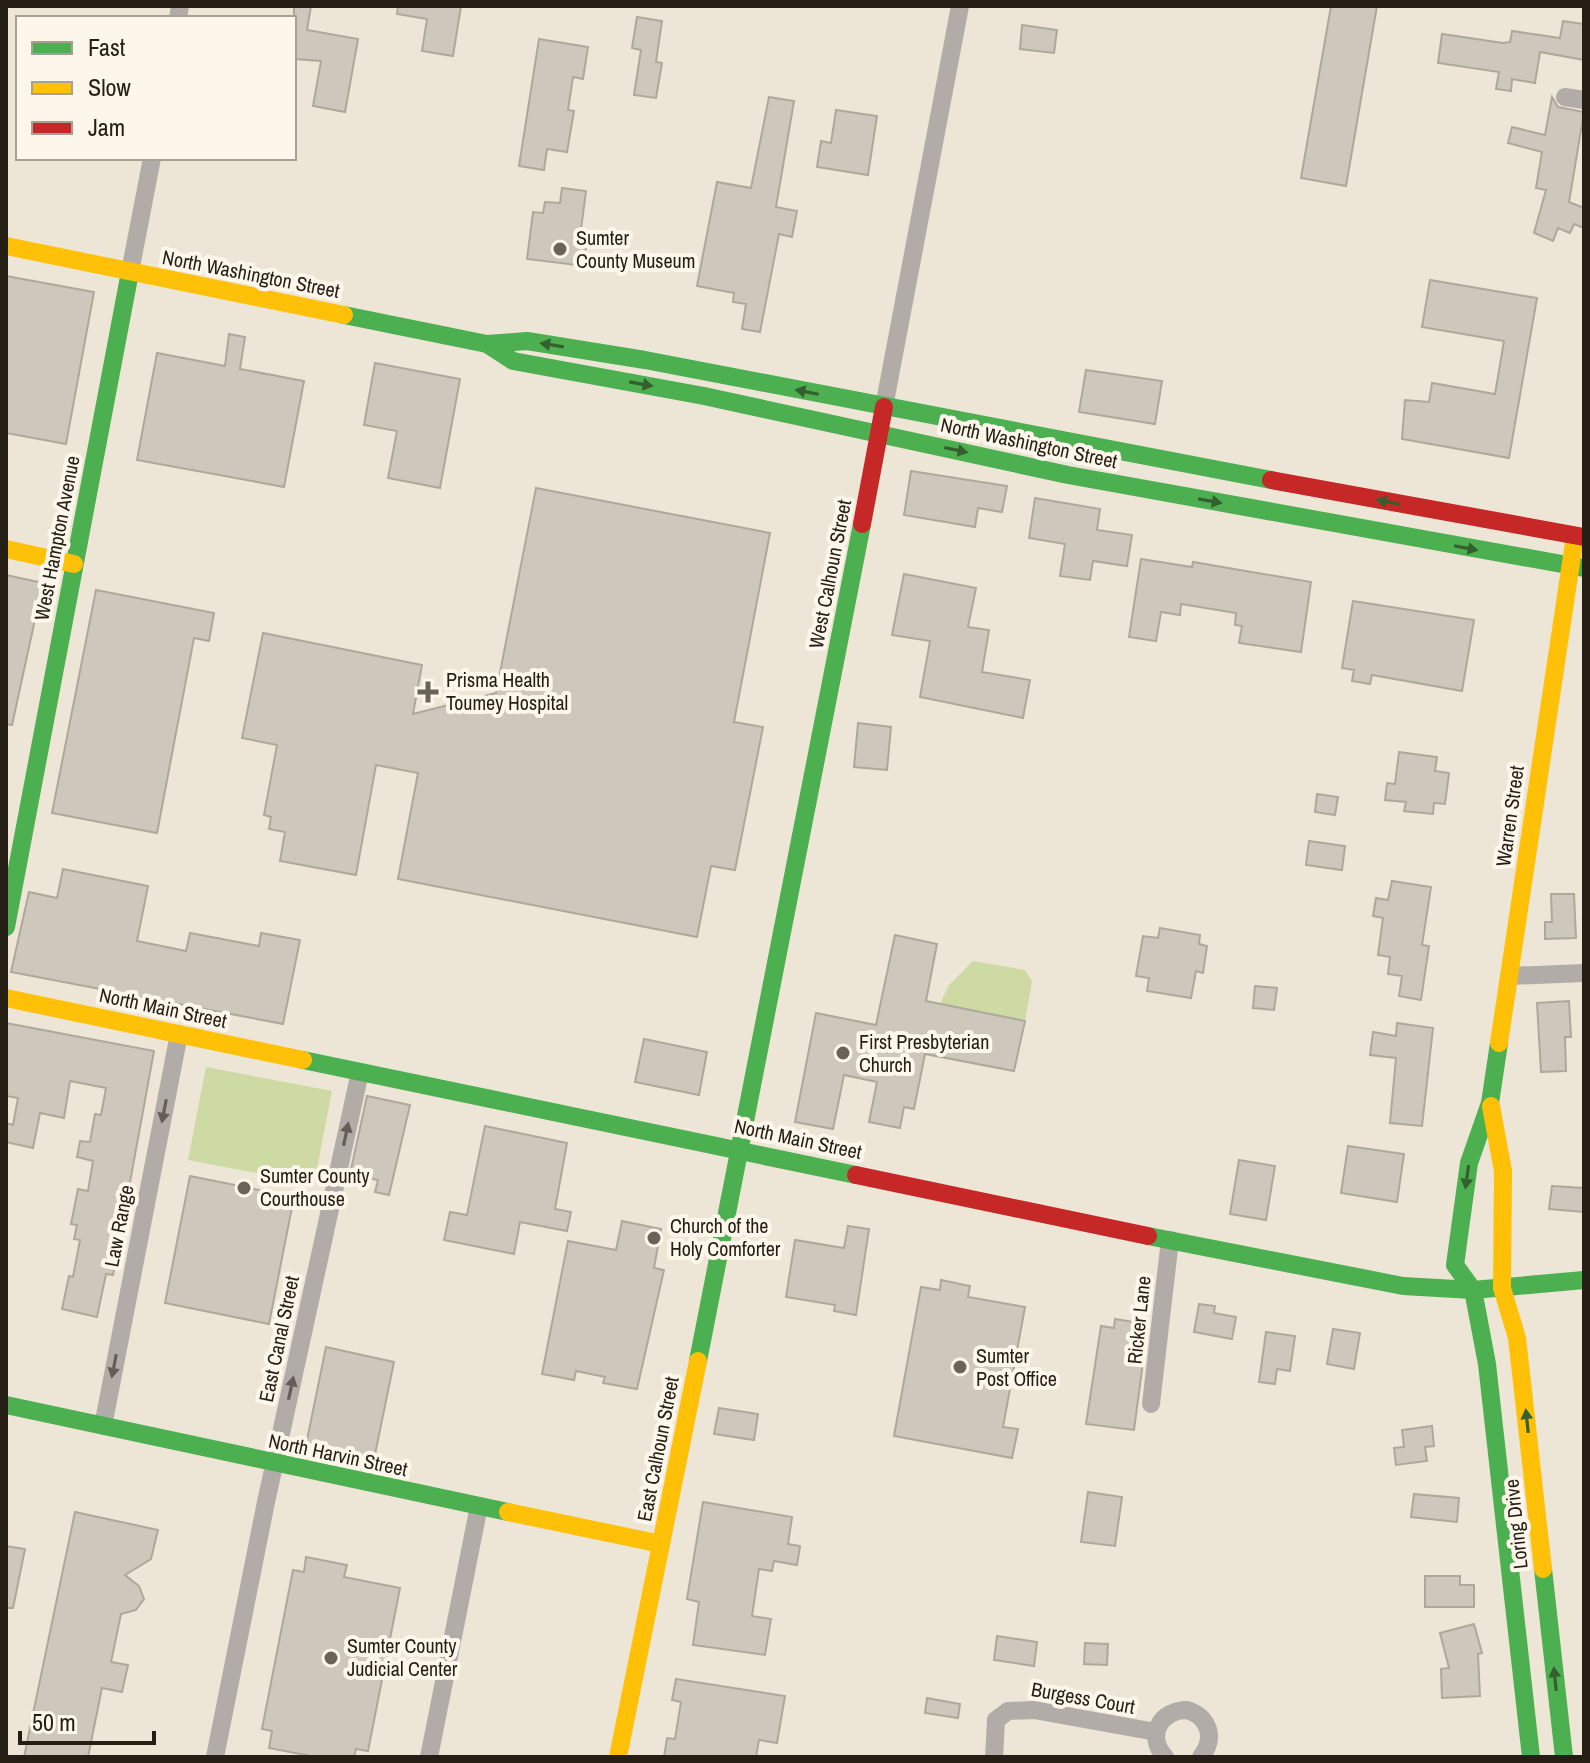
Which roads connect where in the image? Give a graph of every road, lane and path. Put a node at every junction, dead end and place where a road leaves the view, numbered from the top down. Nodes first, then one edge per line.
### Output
1 (960, 6) edge
2 (152, 160) edge
3 (6, 246) edge
4 (130, 272) junction
5 (487, 344) junction
6 (884, 407) junction
7 (879, 434) junction
8 (1579, 536) edge
9 (6, 549) edge
10 (74, 564) junction
11 (1577, 567) edge
12 (6, 927) edge
13 (1584, 973) edge
14 (1509, 976) junction
15 (6, 998) edge
16 (179, 1034) junction
17 (360, 1072) junction
18 (1490, 1103) junction
19 (742, 1149) junction
20 (1170, 1240) junction
21 (1584, 1280) edge
22 (1502, 1288) junction
23 (1473, 1290) junction
24 (1151, 1404) dead end
25 (6, 1405) edge
26 (103, 1426) junction
27 (274, 1464) junction
28 (479, 1506) junction
29 (661, 1544) junction
30 (1156, 1732) junction
31 (215, 1757) edge
32 (429, 1757) edge
33 (618, 1757) edge
34 (994, 1757) edge
35 (1165, 1757) edge
36 (1201, 1757) edge
37 (1531, 1757) edge
38 (1564, 1757) edge

1 - 6 street, West Calhoun Street
2 - 4 street, West Hampton Avenue
3 - 4 main road, North Washington Street
4 - 5 main road, North Washington Street
4 - 10 main road, West Hampton Avenue
6 -> 5 main road, North Washington Street
5 -> 7 main road, North Washington Street
6 - 7 main road, West Calhoun Street
8 -> 6 main road, North Washington Street
7 -> 11 main road, North Washington Street
7 - 19 main road, West Calhoun Street
8 - 11 main road, Warren Street
9 - 10 main road
10 - 12 main road, West Hampton Avenue
11 - 14 main road, Warren Street
13 - 14 street
14 - 18 main road, Warren Street
15 - 16 main road, North Main Street
16 - 17 main road, North Main Street
16 -> 26 street, Law Range
17 - 19 main road, North Main Street
27 -> 17 street, East Canal Street
18 - 22 main road, Warren Street
18 -> 23 main road, Warren Street
19 - 20 main road, North Main Street
19 - 29 main road, East Calhoun Street
20 - 23 main road, North Main Street
20 - 24 street, Ricker Lane
21 - 22 main road, North Main Street
22 - 23 main road, North Main Street
38 -> 22 main road, Loring Drive
23 - 37 main road, Loring Drive
25 - 26 main road, North Harvin Street
26 - 27 main road, North Harvin Street
27 - 28 main road, North Harvin Street
27 - 31 street, East Canal Street
28 - 29 main road, North Harvin Street
28 - 32 street
29 - 33 main road, East Calhoun Street
30 - 34 street, Burgess Court
30 - 35 street, Burgess Court
30 - 36 street, Burgess Court

